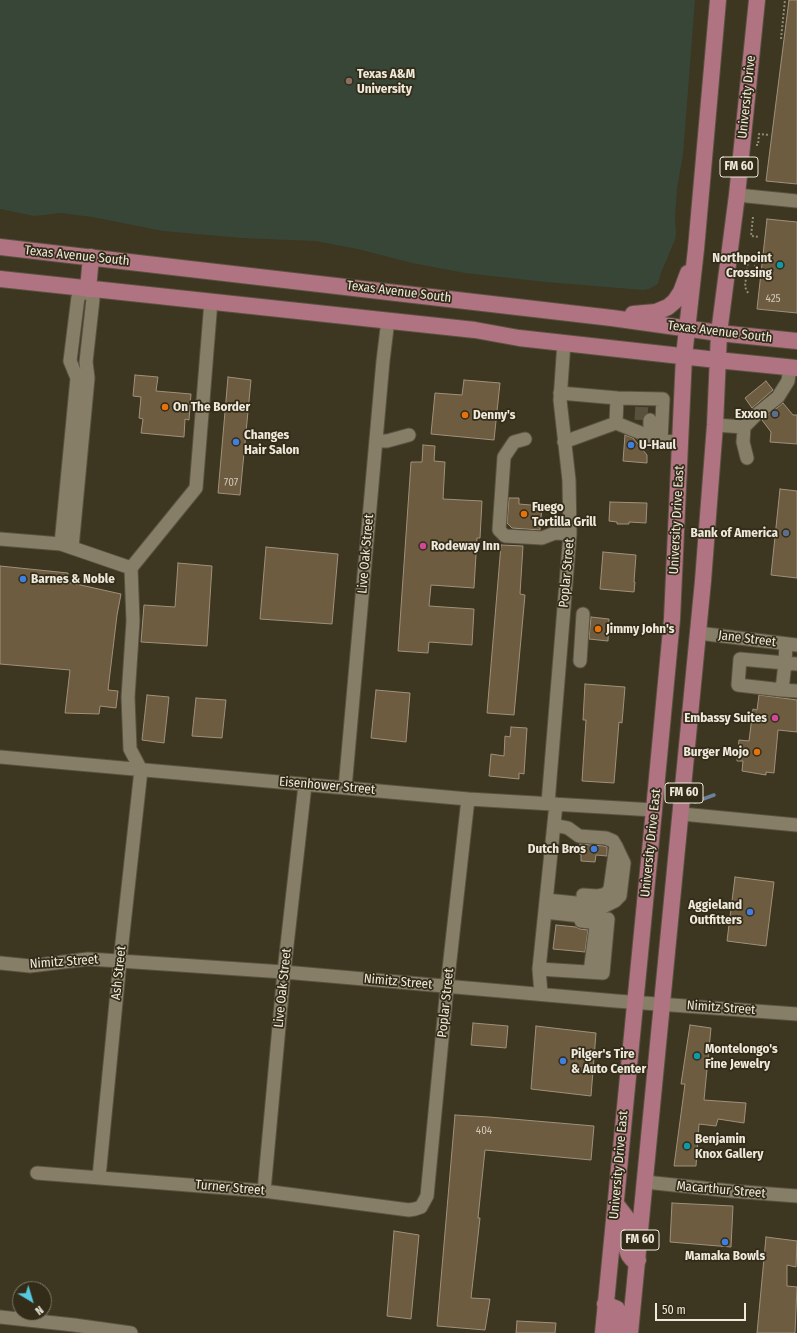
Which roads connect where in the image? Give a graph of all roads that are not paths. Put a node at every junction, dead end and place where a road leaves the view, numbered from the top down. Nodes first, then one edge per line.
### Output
1 (718, 0) edge
2 (757, 0) edge
3 (736, 195) junction
4 (797, 201) edge
5 (0, 247) edge
6 (696, 249) junction
7 (91, 257) junction
8 (0, 279) edge
9 (88, 289) junction
10 (211, 301) junction
11 (612, 318) junction
12 (388, 320) junction
13 (688, 327) junction
14 (719, 333) junction
15 (797, 341) edge
16 (564, 342) junction
17 (684, 356) junction
18 (717, 360) junction
19 (793, 367) edge
20 (560, 393) junction
21 (617, 398) junction
22 (616, 423) junction
23 (715, 425) junction
24 (744, 426) junction
25 (649, 430) junction
26 (409, 435) dead end
27 (525, 439) dead end
28 (376, 441) junction
29 (564, 442) junction
30 (680, 442) junction
31 (747, 458) dead end
32 (570, 534) junction
33 (0, 539) edge
34 (67, 546) junction
35 (131, 568) junction
36 (583, 614) dead end
37 (698, 633) junction
38 (792, 645) edge
39 (580, 661) dead end
40 (791, 664) edge
41 (782, 690) junction
42 (797, 691) edge
43 (0, 757) edge
44 (141, 770) junction
45 (305, 785) junction
46 (346, 788) junction
47 (468, 799) junction
48 (552, 803) junction
49 (654, 810) junction
50 (682, 814) junction
51 (554, 825) junction
52 (797, 825) edge
53 (546, 905) junction
54 (120, 960) junction
55 (0, 963) edge
56 (539, 969) junction
57 (284, 972) junction
58 (590, 972) junction
59 (447, 987) junction
60 (541, 994) junction
61 (635, 1002) junction
62 (662, 1004) junction
63 (797, 1014) edge
64 (37, 1173) dead end
65 (99, 1177) junction
66 (645, 1182) junction
67 (264, 1191) junction
68 (797, 1196) edge
69 (616, 1204) junction
70 (421, 1207) joint
71 (638, 1260) junction
72 (605, 1304) junction
73 (0, 1317) edge
74 (131, 1333) edge
75 (603, 1333) edge
76 (618, 1333) edge
77 (630, 1333) edge

1 - 6 main road, FM 60
2 - 3 main road, University Drive / FM 60
3 - 4 street
3 - 14 main road, University Drive / FM 60
5 - 7 main road, Texas Avenue South
6 - 11 main road
6 - 13 main road, FM 60
7 - 9 main road
7 - 11 main road, Texas Avenue South
8 - 9 main road, Texas Avenue South
9 - 10 main road, Texas Avenue South
9 - 34 street
10 - 12 main road, Texas Avenue South
10 - 35 street
11 - 13 main road, Texas Avenue South
12 - 16 main road, Texas Avenue South
12 - 28 street, Live Oak Street
13 - 14 main road, Texas Avenue South
13 - 17 main road, University Drive East / FM 60
14 - 15 main road, Texas Avenue South
14 - 18 main road, University Drive / FM 60
16 - 17 main road, Texas Avenue South
16 - 20 street, Poplar Street
17 - 18 main road, Texas Avenue South
17 - 30 main road, University Drive East / FM 60
18 - 19 main road, Texas Avenue South
18 - 23 main road, University Drive East / FM 60
19 - 24 street
20 - 21 street
20 - 29 street, Poplar Street
21 - 22 street
21 - 25 street
22 - 25 street
22 - 29 street
23 - 24 street
23 - 37 main road, University Drive East / FM 60
24 - 31 street
25 - 30 street
26 - 28 street
27 - 32 street
28 - 46 street, Live Oak Street
29 - 32 street, Poplar Street
30 - 49 main road, University Drive East / FM 60
32 - 48 street, Poplar Street
33 - 34 street
34 - 35 street
35 - 44 street
36 - 39 street
37 - 38 street, Jane Street
37 - 50 main road, University Drive East / FM 60
38 - 40 street
40 - 41 street
40 - 41 street
41 - 42 street
43 - 44 street, Eisenhower Street
44 - 45 street, Eisenhower Street
44 - 54 street, Ash Street
45 - 46 street, Eisenhower Street
45 - 57 street, Live Oak Street
46 - 47 street, Eisenhower Street
47 - 48 street, Eisenhower Street
47 - 59 street, Poplar Street
48 - 49 street, Eisenhower Street
48 - 51 street, Poplar Street
49 - 61 main road, University Drive East / FM 60
50 - 52 street
50 - 62 main road, University Drive East / FM 60
51 - 53 street, Poplar Street
51 - 53 street
53 - 56 street, Poplar Street
53 - 58 street
53 - 58 street
54 - 55 street, Nimitz Street
54 - 57 street, Nimitz Street
54 - 65 street, Ash Street
56 - 58 street
56 - 60 street, Poplar Street
57 - 59 street, Nimitz Street
57 - 67 street, Live Oak Street
59 - 60 street, Nimitz Street
59 - 70 street, Poplar Street
60 - 61 street, Nimitz Street
61 - 62 street, Nimitz Street
61 - 69 main road, University Drive East / FM 60
62 - 63 street, Nimitz Street
62 - 66 main road, University Drive East / FM 60
64 - 65 street, Turner Street
65 - 67 street, Turner Street
66 - 68 street, Macarthur Street
66 - 71 main road, University Drive East / FM 60
67 - 70 street, Turner Street
69 - 71 main road
69 - 72 main road, University Drive East / FM 60
71 - 77 main road, University Drive East / FM 60
72 - 75 main road, University Drive East / FM 60
72 - 76 main road
73 - 74 street

